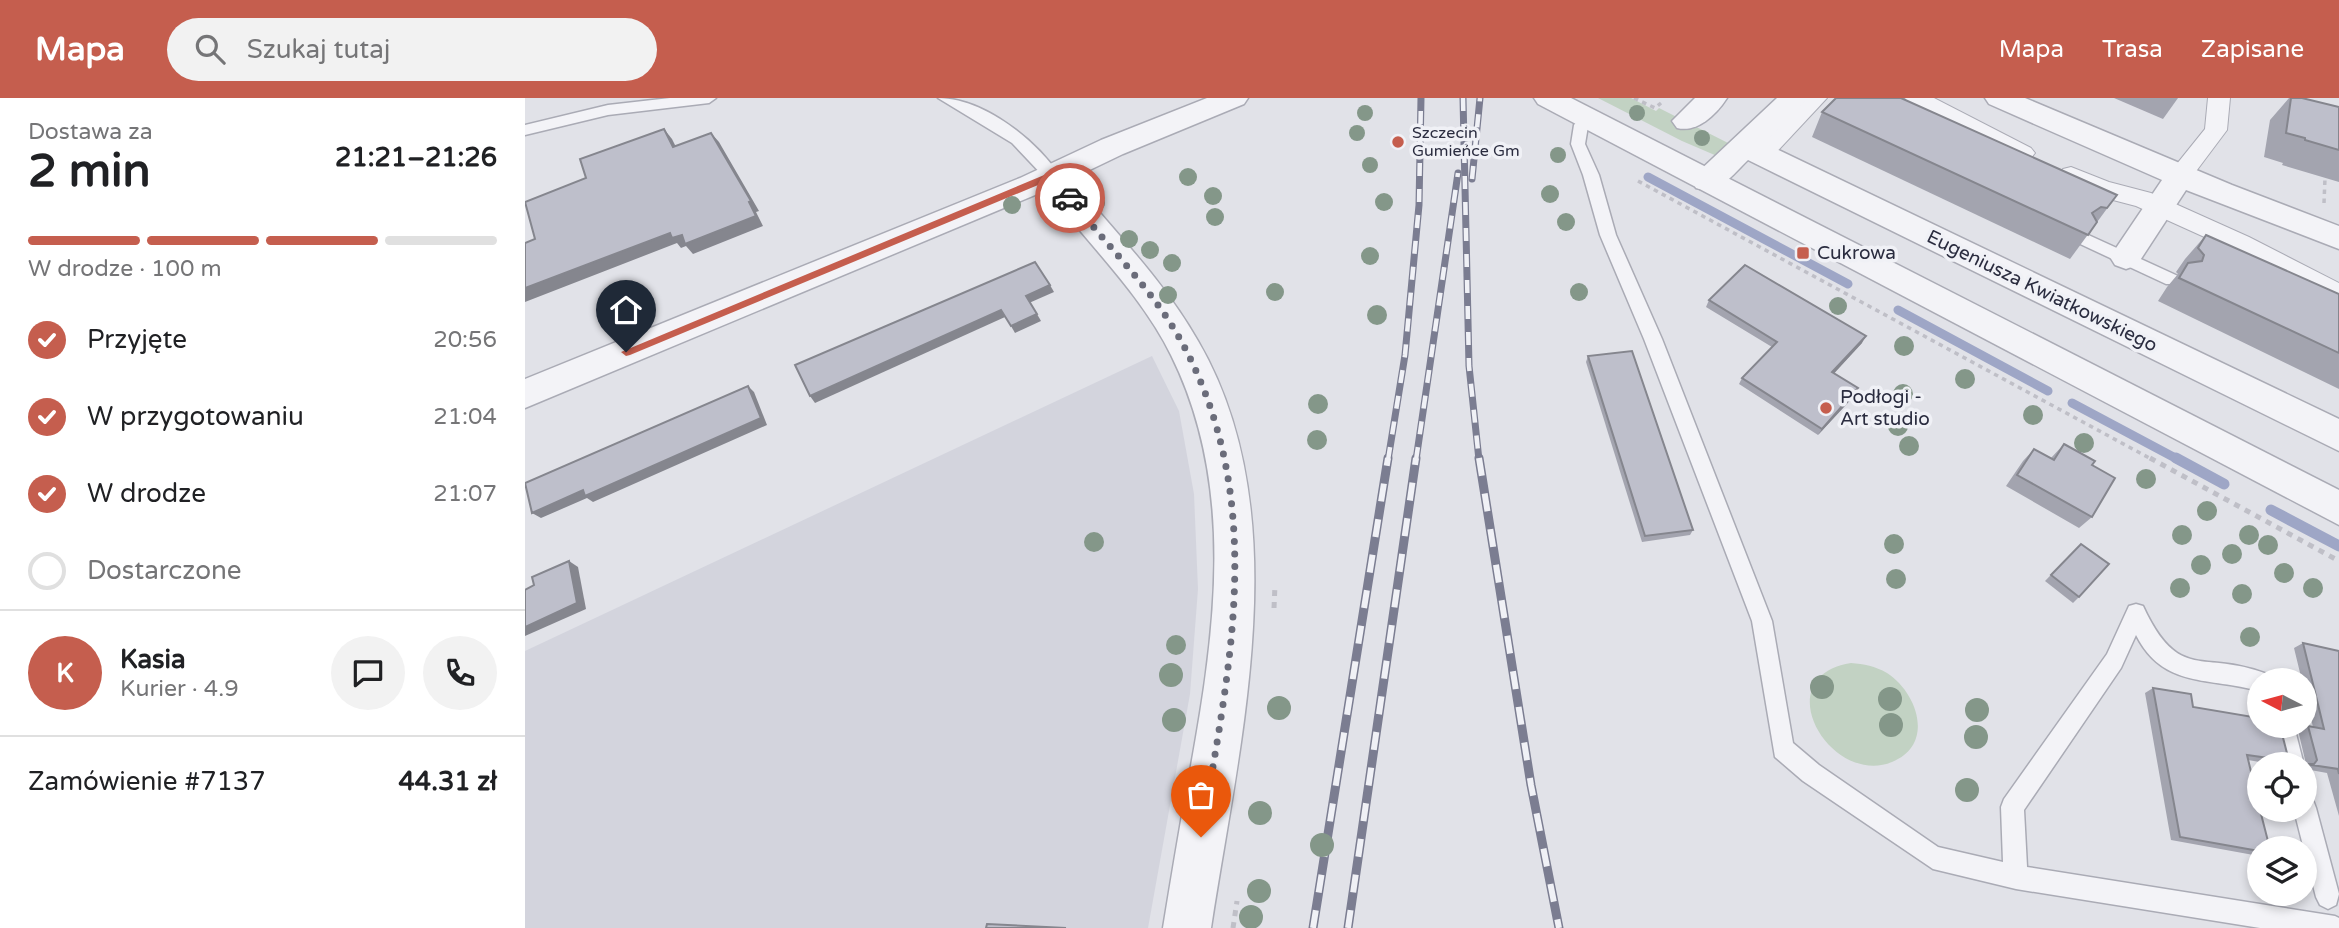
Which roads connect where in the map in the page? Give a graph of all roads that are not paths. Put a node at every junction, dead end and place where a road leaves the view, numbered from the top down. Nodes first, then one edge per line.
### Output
1 (709, 98) edge
2 (945, 98) edge
3 (1234, 98) edge
4 (1548, 98) edge
5 (1713, 98) edge
6 (1794, 98) edge
7 (1816, 98) edge
8 (1916, 98) edge
9 (2000, 98) edge
10 (2219, 98) edge
11 (1587, 118) junction
12 (1687, 121) dead end
13 (525, 130) edge
14 (1754, 150) junction
15 (1052, 176) junction
16 (2180, 176) junction
17 (1707, 181) junction
18 (2160, 207) junction
19 (2339, 238) edge
20 (2084, 239) edge
21 (2126, 257) junction
22 (2172, 279) dead end
23 (2339, 294) edge
24 (525, 394) edge
25 (2339, 436) edge
26 (2339, 509) edge
27 (2247, 676) edge
28 (2309, 822) edge
29 (2016, 877) junction
30 (2328, 897) dead end
31 (1187, 928) edge
32 (2335, 928) edge

1 - 13 lane
2 - 15 lane
3 - 15 street
4 - 11 street
5 - 12 street
6 - 14 street
7 - 14 street
8 - 18 street
9 - 16 street
10 - 16 street
11 - 17 street
11 - 29 lane
14 - 17 street
14 - 25 street, Eugeniusza Kwiatkowskiego
15 - 24 street
15 - 31 street
16 - 18 street
16 - 19 street
17 - 26 street
18 - 21 street
18 - 23 street
20 - 21 lane
21 - 22 lane
27 - 29 lane
28 - 30 lane
29 - 32 lane

